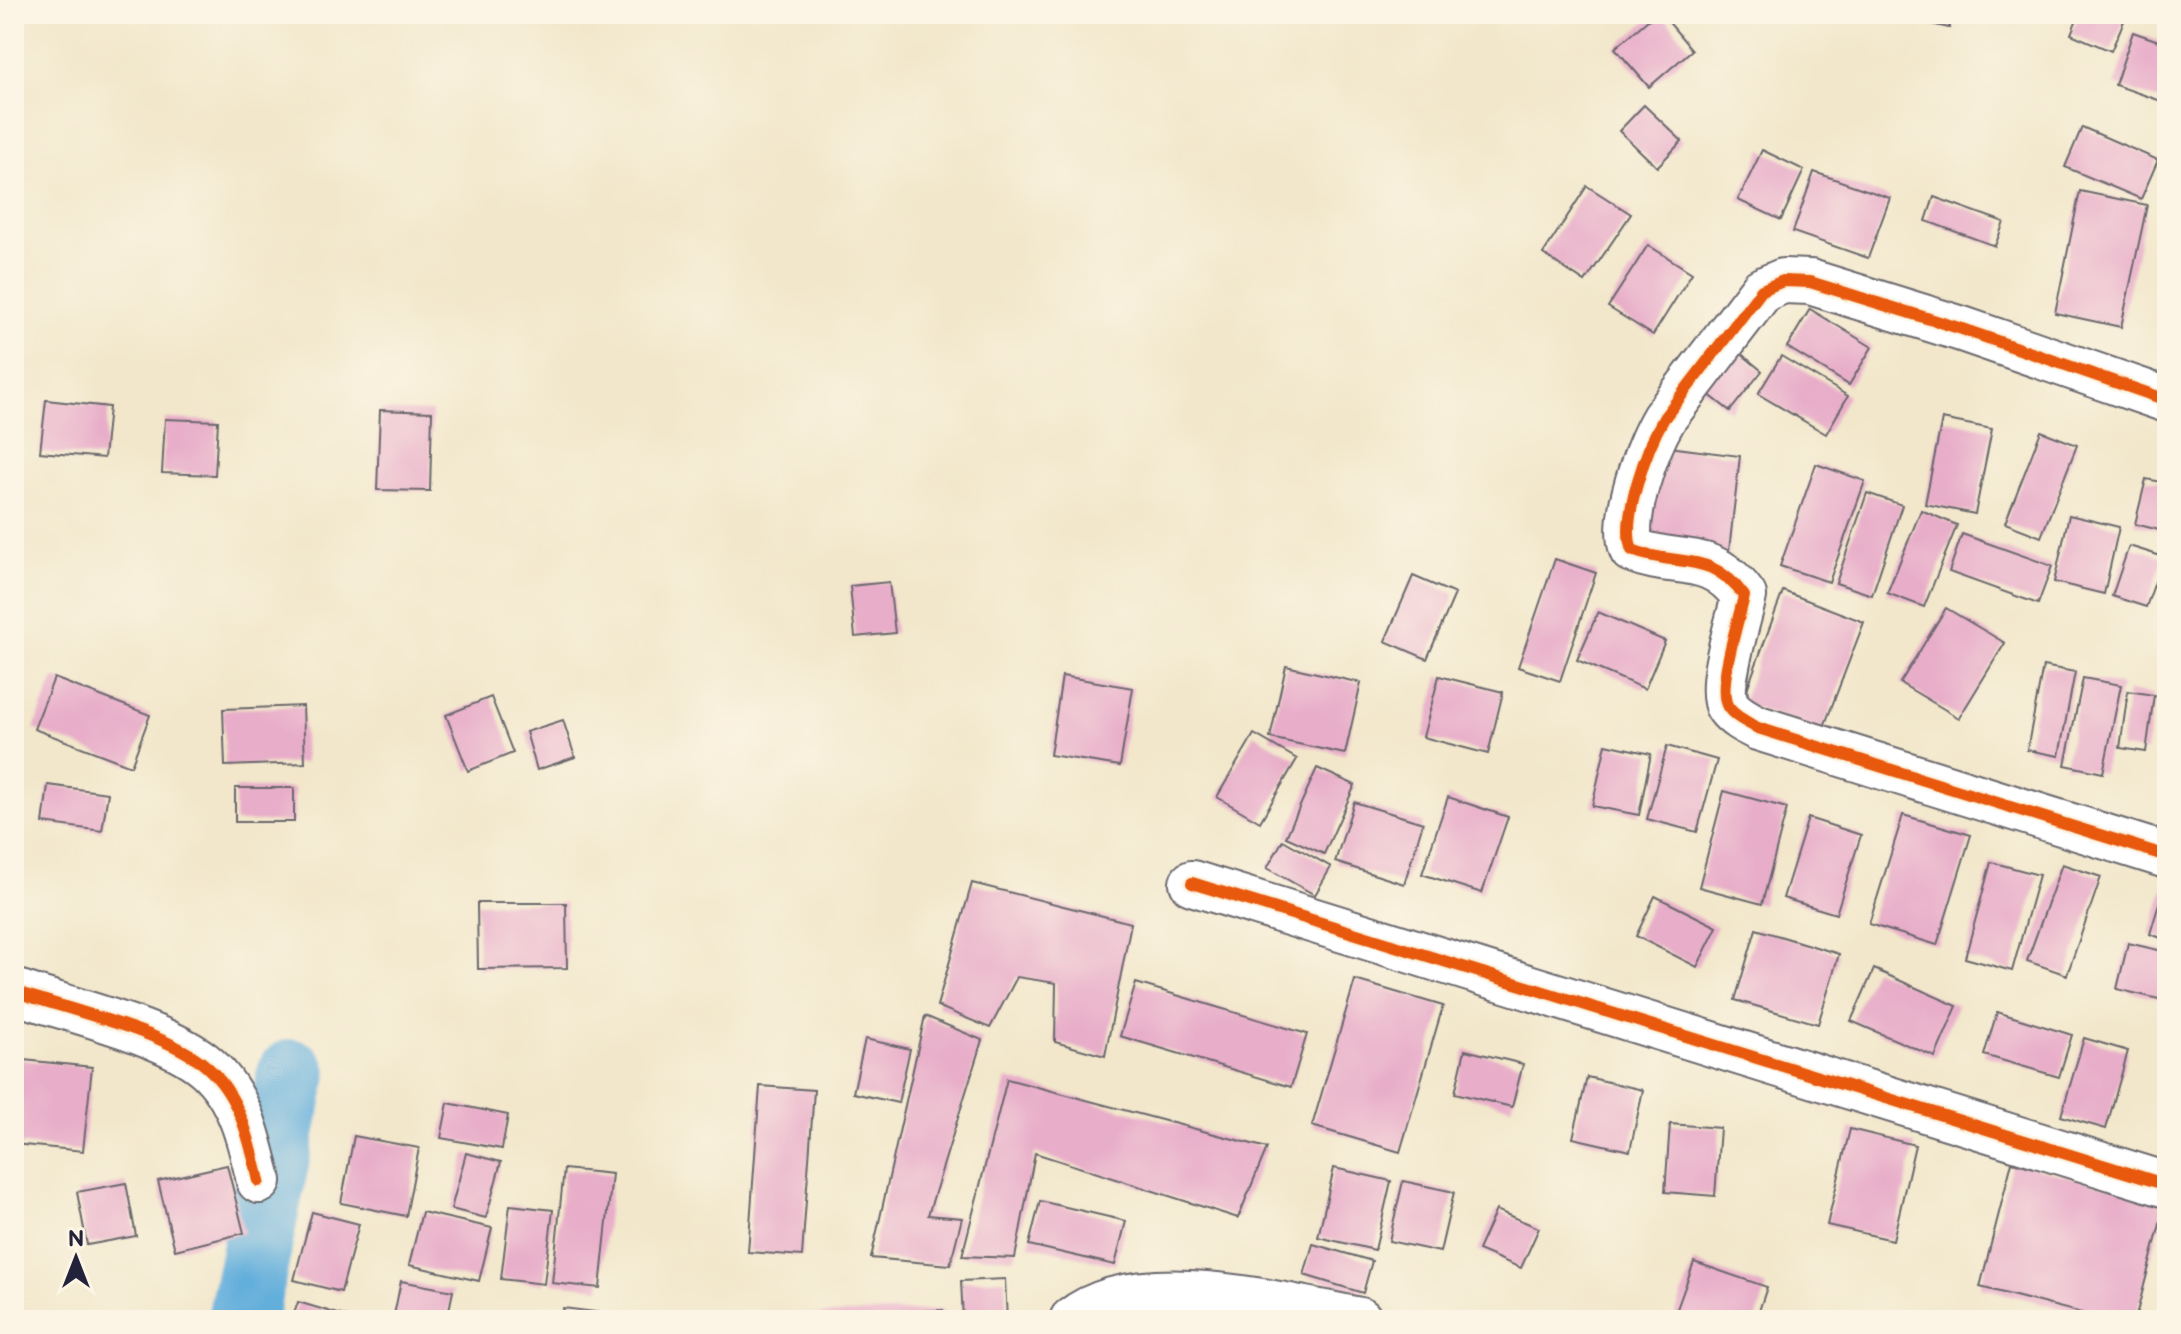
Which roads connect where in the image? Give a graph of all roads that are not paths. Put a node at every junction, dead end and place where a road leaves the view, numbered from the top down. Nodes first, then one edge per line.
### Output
1 (2167, 400) edge
2 (2167, 856) edge
3 (1192, 883) dead end
4 (14, 991) edge
5 (259, 1181) dead end
6 (2167, 1185) edge
7 (1295, 1314) edge
8 (1072, 1320) edge
9 (1360, 1320) edge

1 - 2 street
3 - 6 street
4 - 5 street
7 - 8 street
7 - 9 street

